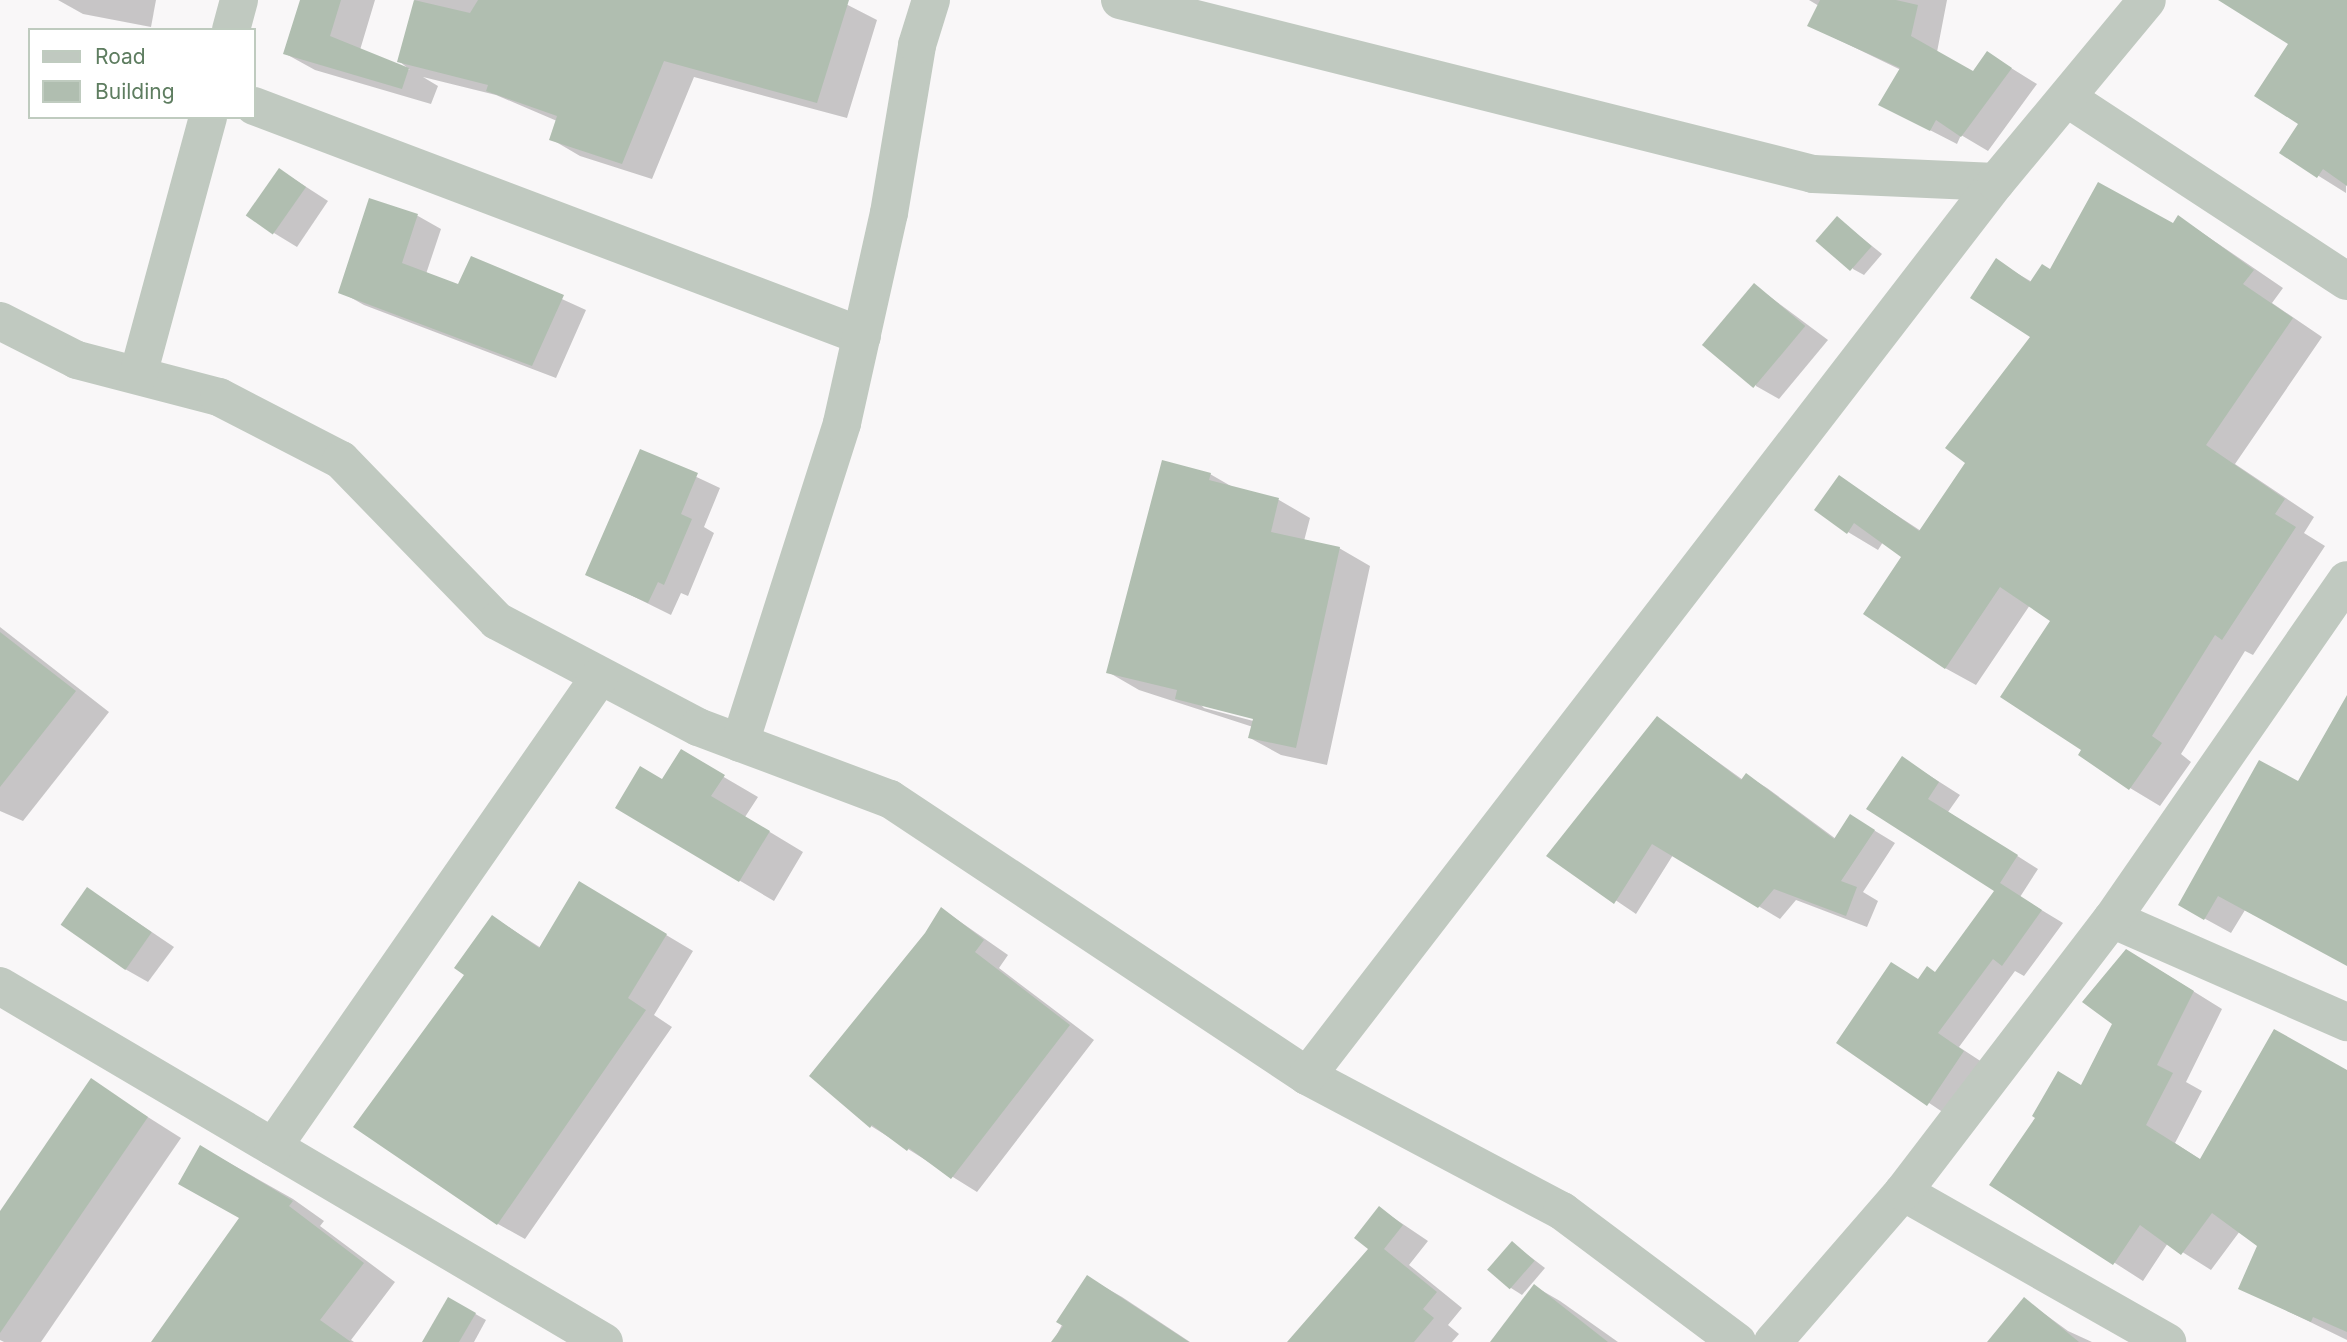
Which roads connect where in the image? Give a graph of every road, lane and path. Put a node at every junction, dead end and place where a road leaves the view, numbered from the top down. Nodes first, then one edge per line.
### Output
1 (239, 0) edge
2 (931, 0) edge
3 (1120, 0) edge
4 (2147, 0) edge
5 (232, 28) edge
6 (2067, 98) junction
7 (256, 107) edge
8 (207, 119) edge
9 (1996, 182) junction
10 (2347, 281) edge
11 (0, 321) edge
12 (862, 336) junction
13 (138, 375) junction
14 (2347, 580) edge
15 (600, 676) junction
16 (740, 743) junction
17 (2112, 919) junction
18 (0, 986) edge
19 (2347, 1022) edge
20 (1307, 1076) junction
21 (273, 1147) junction
22 (1903, 1192) junction
23 (604, 1342) edge
24 (1737, 1342) edge
25 (1773, 1342) edge
26 (2167, 1342) edge

1 - 5 street
2 - 12 street
3 - 9 street
4 - 6 street
6 - 9 street
6 - 10 street
7 - 12 street
8 - 13 street
9 - 20 street
11 - 13 street
12 - 16 street
13 - 15 street
14 - 17 street
15 - 16 street
15 - 21 street
16 - 20 street
17 - 19 street
17 - 22 street
18 - 21 street
20 - 24 street
21 - 23 street
22 - 25 street
22 - 26 street

